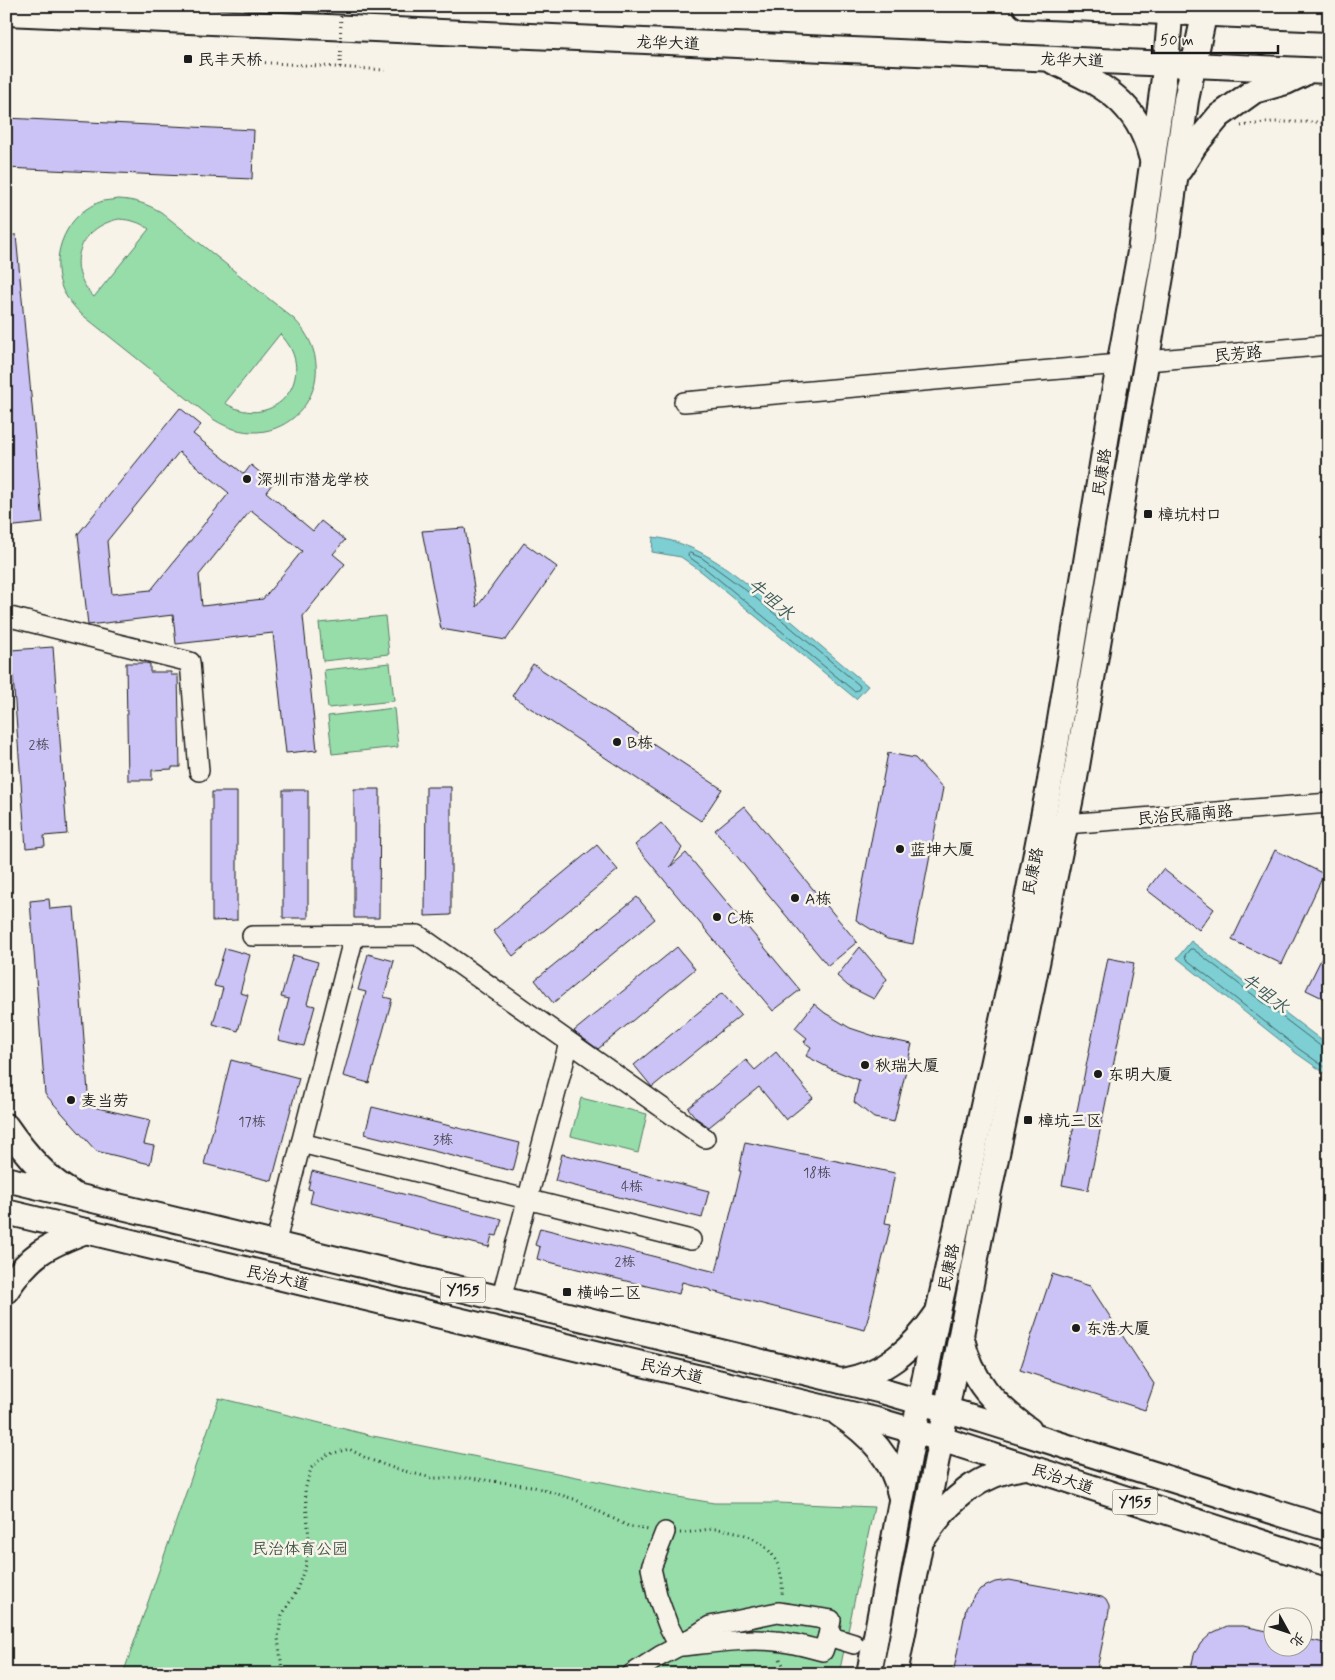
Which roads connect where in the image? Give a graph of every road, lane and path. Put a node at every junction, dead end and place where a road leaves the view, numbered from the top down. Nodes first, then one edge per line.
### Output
1 (341, 6) edge
2 (1025, 6) edge
3 (1294, 6) edge
4 (1062, 7) edge
5 (1171, 9) edge
6 (1205, 10) edge
7 (6, 13) edge
8 (1329, 19) edge
9 (1045, 58) junction
10 (255, 62) dead end
11 (1166, 63) junction
12 (1194, 65) junction
13 (340, 67) junction
14 (385, 70) dead end
15 (1323, 71) edge
16 (1329, 122) edge
17 (1234, 129) dead end
18 (1153, 163) junction
19 (1175, 177) junction
20 (1329, 345) edge
21 (1147, 361) junction
22 (1119, 364) junction
23 (684, 402) dead end
24 (6, 616) edge
25 (199, 771) dead end
26 (1329, 803) edge
27 (1066, 824) junction
28 (1041, 826) junction
29 (252, 936) dead end
30 (354, 936) junction
31 (569, 1042) junction
32 (6, 1126) edge
33 (705, 1138) dead end
34 (301, 1143) junction
35 (6, 1180) edge
36 (81, 1198) junction
37 (527, 1200) junction
38 (6, 1212) edge
39 (86, 1231) junction
40 (691, 1240) dead end
41 (275, 1245) junction
42 (6, 1291) edge
43 (500, 1299) junction
44 (938, 1312) junction
45 (961, 1334) junction
46 (840, 1382) junction
47 (920, 1402) junction
48 (830, 1408) junction
49 (946, 1410) junction
50 (914, 1431) junction
51 (941, 1439) junction
52 (1050, 1442) junction
53 (1027, 1467) junction
54 (902, 1500) junction
55 (1329, 1529) edge
56 (665, 1532) junction
57 (921, 1542) junction
58 (1329, 1564) edge
59 (782, 1603) dead end
60 (828, 1636) junction
61 (854, 1644) dead end
62 (679, 1646) junction
63 (870, 1670) edge
64 (896, 1672) edge
65 (286, 1674) edge
66 (632, 1674) edge

1 - 13 path, bridge
2 - 4 main road
3 - 8 main road
4 - 5 main road
5 - 6 main road
5 - 11 main road, 民康路
6 - 8 main road
6 - 12 main road, 民康路
7 - 9 main road, 龙华大道
9 - 11 main road, 龙华大道
9 - 18 main road
10 - 13 path
11 - 12 main road, 龙华大道
11 - 18 main road, 民康路
12 - 15 main road, 龙华大道
12 - 19 main road, 民康路
13 - 14 path
15 - 19 main road
16 - 17 path
18 - 22 main road, 民康路
19 - 21 main road, 民康路
20 - 21 street, 民芳路
21 - 27 main road, 民康路
22 - 23 street
22 - 28 main road, 民康路
24 - 25 street
26 - 27 street, 民治民福南路
27 - 28 street, 民治民福南路
27 - 45 main road, 民康路
28 - 44 main road, 民康路
29 - 30 street
30 - 31 street
30 - 34 street
31 - 33 street
31 - 37 street
32 - 36 main road
34 - 37 street
34 - 41 street
35 - 36 main road, 民治大道 / Y155
36 - 41 main road, 民治大道 / Y155
37 - 40 street
37 - 43 street
38 - 39 main road, 民治大道 / Y155
39 - 42 main road
39 - 48 main road, 民治大道 / Y155
41 - 43 main road, 民治大道 / Y155
43 - 46 main road, 民治大道 / Y155
44 - 46 main road
44 - 47 main road, 民康路
45 - 49 main road, 民康路
45 - 52 main road
46 - 47 main road, 民治大道 / Y155
47 - 49 main road, 民治大道 / Y155
47 - 50 main road, 民康路
48 - 50 main road, 民治大道 / Y155
48 - 54 main road
49 - 51 main road, 民康路
49 - 52 main road, 民治大道 / Y155
50 - 51 main road, 民治大道 / Y155
50 - 54 main road, 民康路
51 - 53 main road, 民治大道 / Y155
51 - 57 main road, 民康路
52 - 55 main road, 民治大道 / Y155
53 - 57 main road
53 - 58 main road, 民治大道 / Y155
54 - 63 main road, 民康路
56 - 59 path
56 - 62 street
56 - 65 path
57 - 64 main road, 民康路
60 - 61 street
60 - 62 street
60 - 62 street
62 - 66 street
63 - 64 main road

